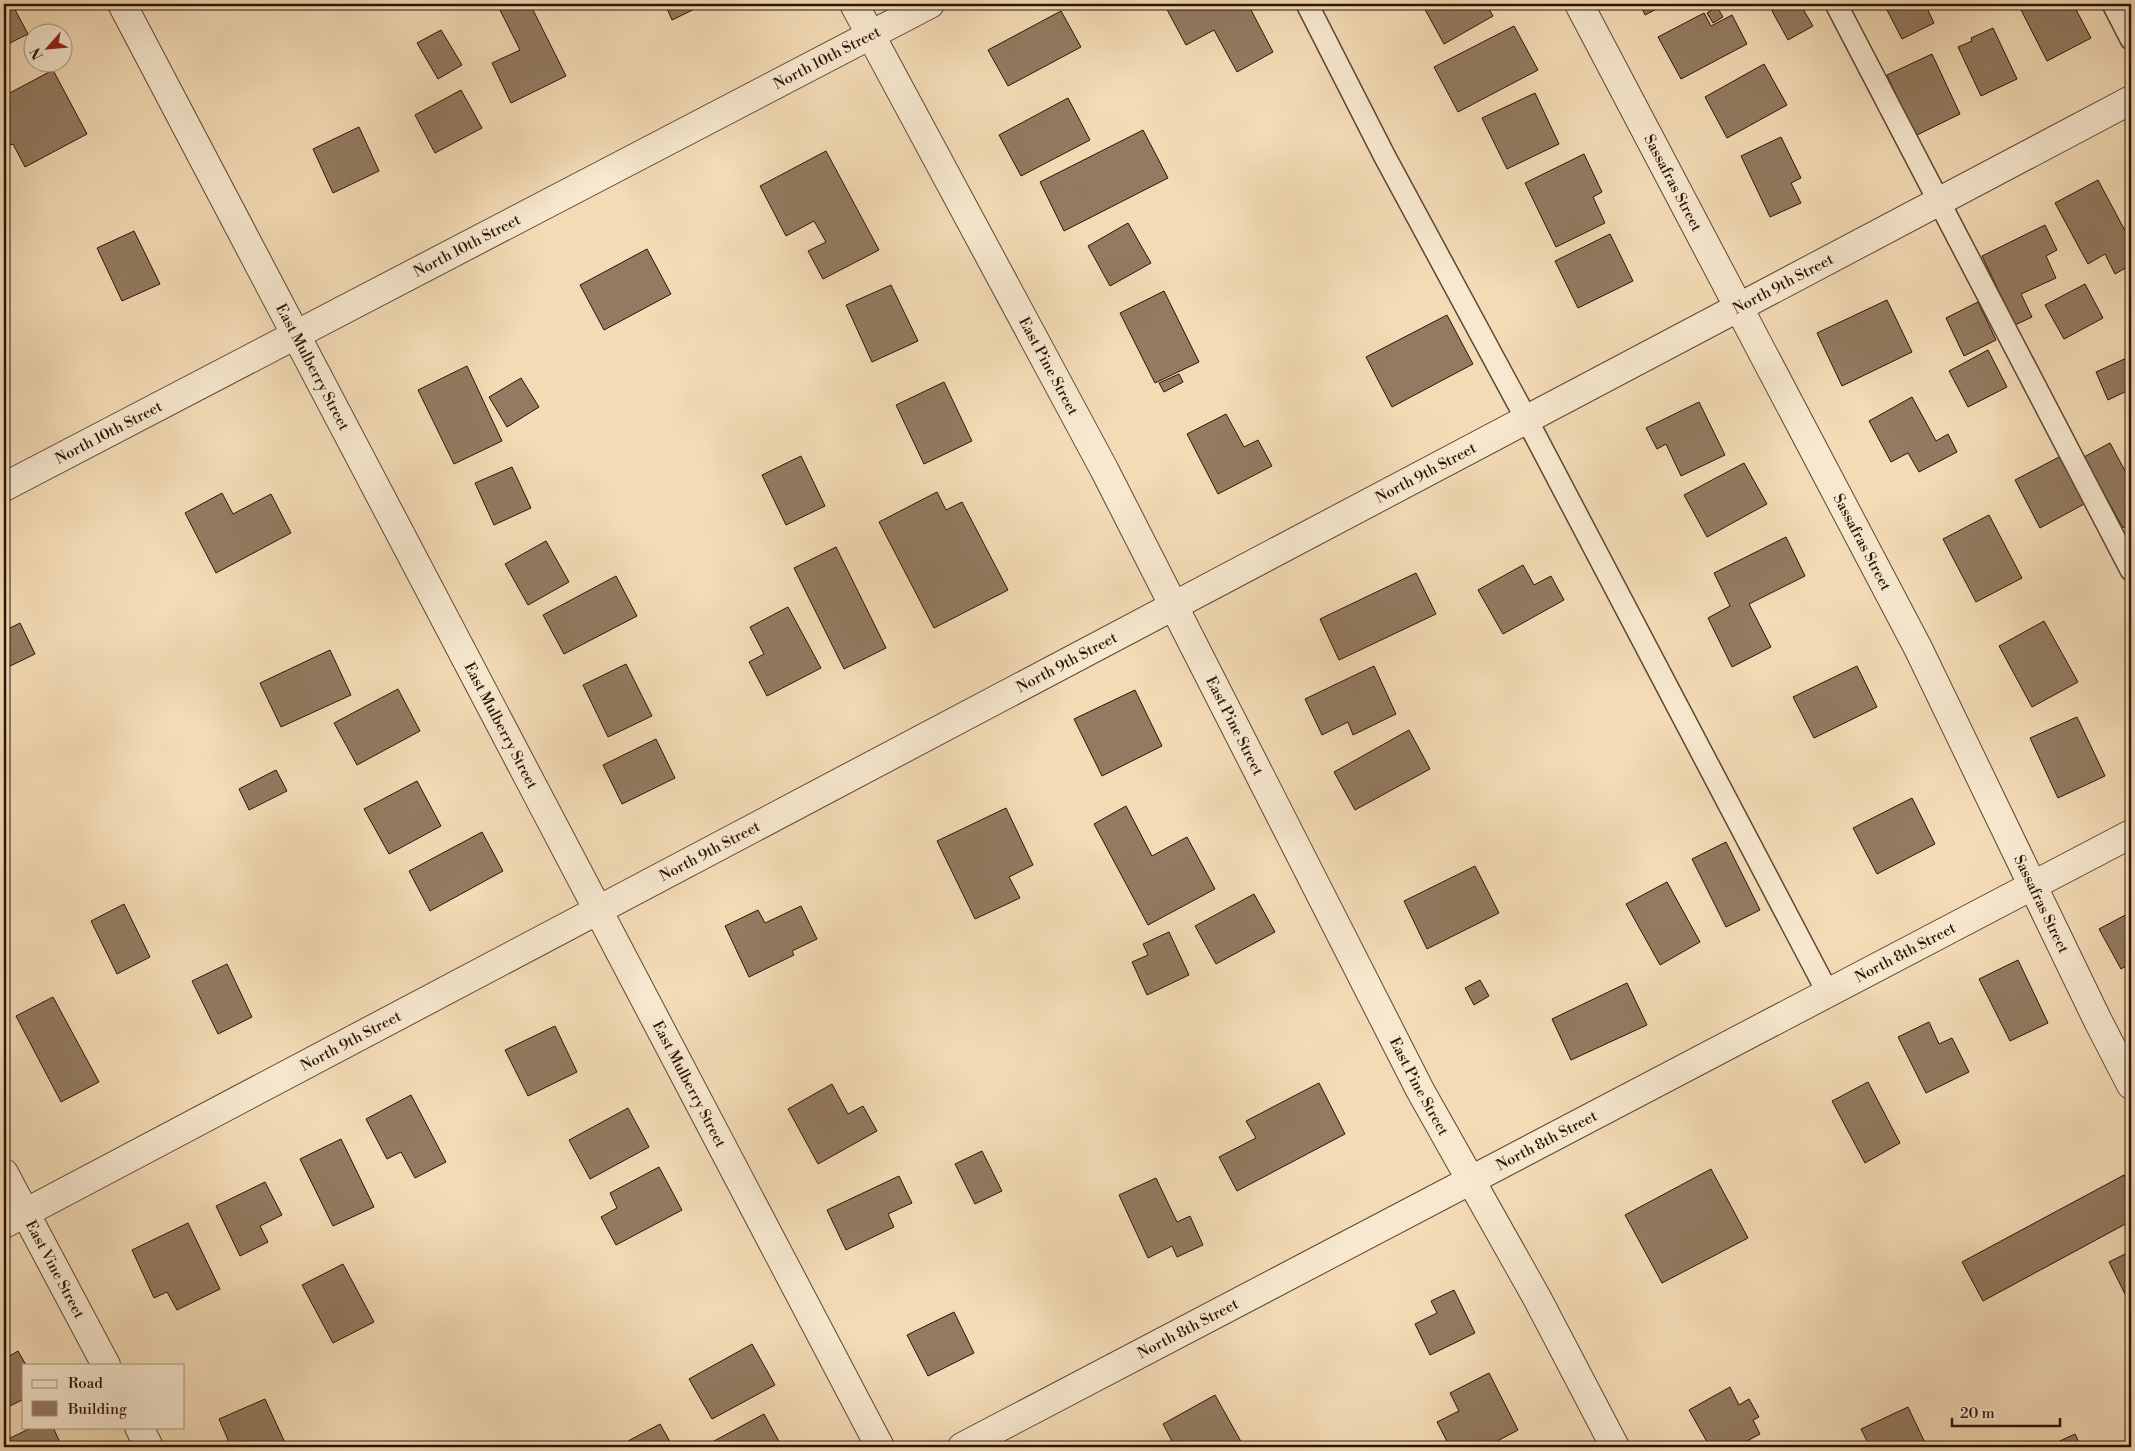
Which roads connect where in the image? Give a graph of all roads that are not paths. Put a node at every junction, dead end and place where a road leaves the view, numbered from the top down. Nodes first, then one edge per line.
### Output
1 (122, 4) edge
2 (854, 4) edge
3 (930, 4) edge
4 (1307, 4) edge
5 (1579, 4) edge
6 (1836, 4) edge
7 (2113, 4) edge
8 (871, 34) junction
9 (2131, 39) edge
10 (2131, 100) edge
11 (1939, 202) junction
12 (1738, 308) junction
13 (295, 334) junction
14 (1527, 420) junction
15 (4, 487) edge
16 (2131, 570) edge
17 (1174, 607) junction
18 (2131, 834) edge
19 (2032, 886) junction
20 (598, 912) junction
21 (1828, 993) junction
22 (2131, 1085) edge
23 (4, 1173) edge
24 (1470, 1179) junction
25 (14, 1219) edge
26 (105, 1364) edge
27 (140, 1428) edge
28 (150, 1447) edge
29 (880, 1447) edge
30 (962, 1447) edge
31 (1615, 1447) edge

1 - 13 street, East Mulberry Street
2 - 8 street, East Pine Street
3 - 8 street, North 10th Street
4 - 14 lane
5 - 12 street, Sassafras Street
6 - 11 lane
7 - 9 lane
8 - 13 street, North 10th Street
8 - 17 street, East Pine Street
10 - 11 street, North 9th Street
11 - 12 street, North 9th Street
11 - 16 lane
12 - 14 street, North 9th Street
12 - 19 street, Sassafras Street
13 - 15 street, North 10th Street
13 - 20 street, East Mulberry Street
14 - 17 street, North 9th Street
14 - 21 lane
17 - 20 street, North 9th Street
17 - 24 street, East Pine Street
18 - 19 street, North 8th Street
19 - 21 street, North 8th Street
19 - 22 street, Sassafras Street
20 - 25 street, North 9th Street
20 - 29 street, East Mulberry Street
21 - 24 street, North 8th Street
23 - 25 street, East Vine Street
24 - 30 street, North 8th Street
24 - 31 street, East Pine Street
25 - 26 street, East Vine Street
27 - 28 street

